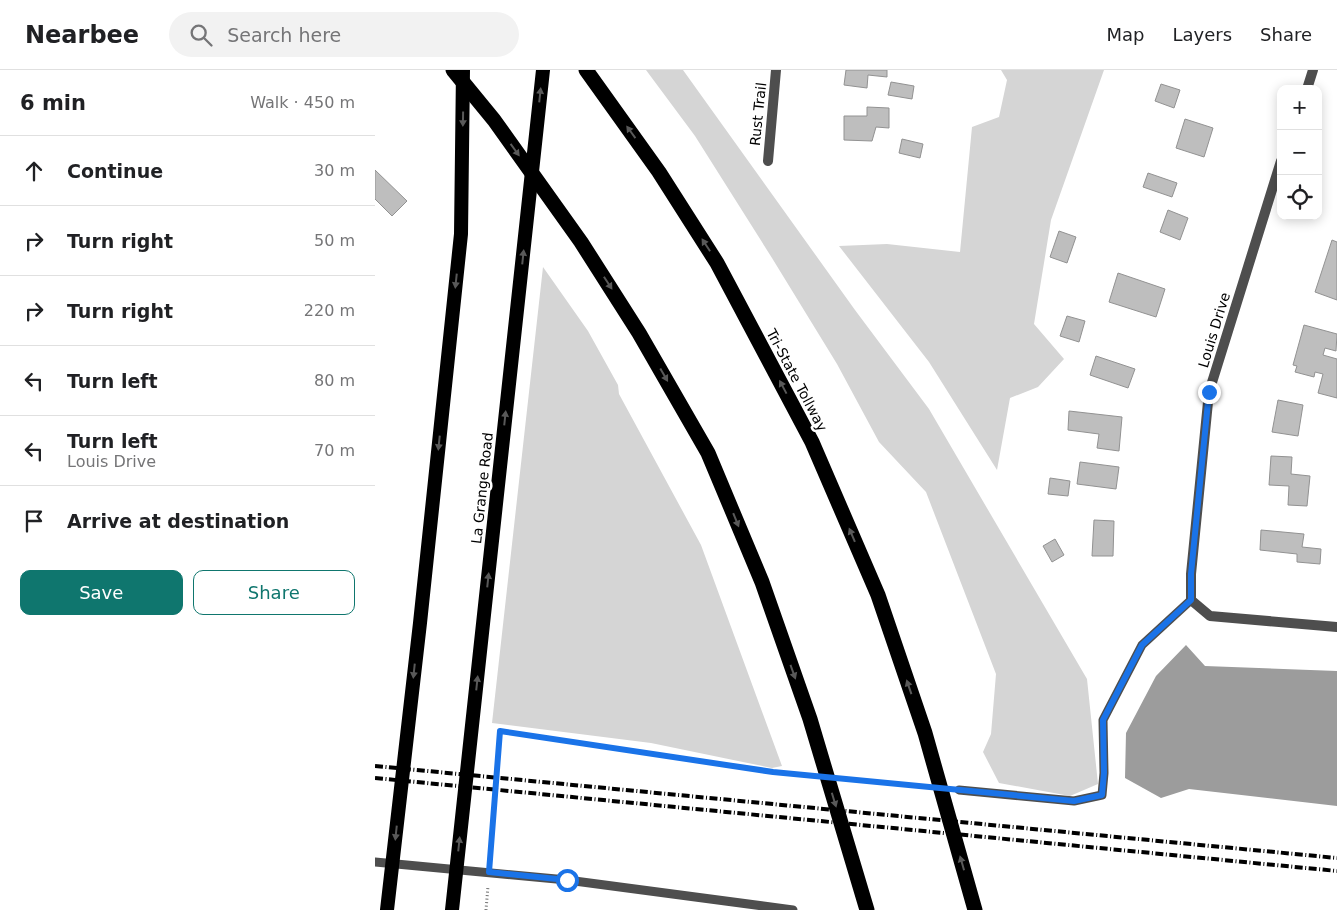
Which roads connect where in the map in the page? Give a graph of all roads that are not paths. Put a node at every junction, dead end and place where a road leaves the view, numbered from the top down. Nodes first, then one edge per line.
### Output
1 (453, 70) edge
2 (463, 70) edge
3 (543, 70) edge
4 (586, 70) edge
5 (777, 70) edge
6 (1313, 70) edge
7 (1308, 85) edge
8 (768, 161) dead end
9 (1277, 175) edge
10 (1191, 600) junction
11 (1337, 627) edge
12 (959, 790) dead end
13 (375, 862) edge
14 (387, 910) edge
15 (452, 910) edge
16 (793, 910) edge
17 (867, 910) edge
18 (975, 910) edge

1 -> 17 highway
2 -> 14 highway
15 -> 3 highway, La Grange Road
18 -> 4 highway, Tri-State Tollway
5 - 8 street, Rust Trail
6 - 7 street
9 - 10 street, Louis Drive
10 - 11 street
10 - 12 lane
13 - 16 lane

